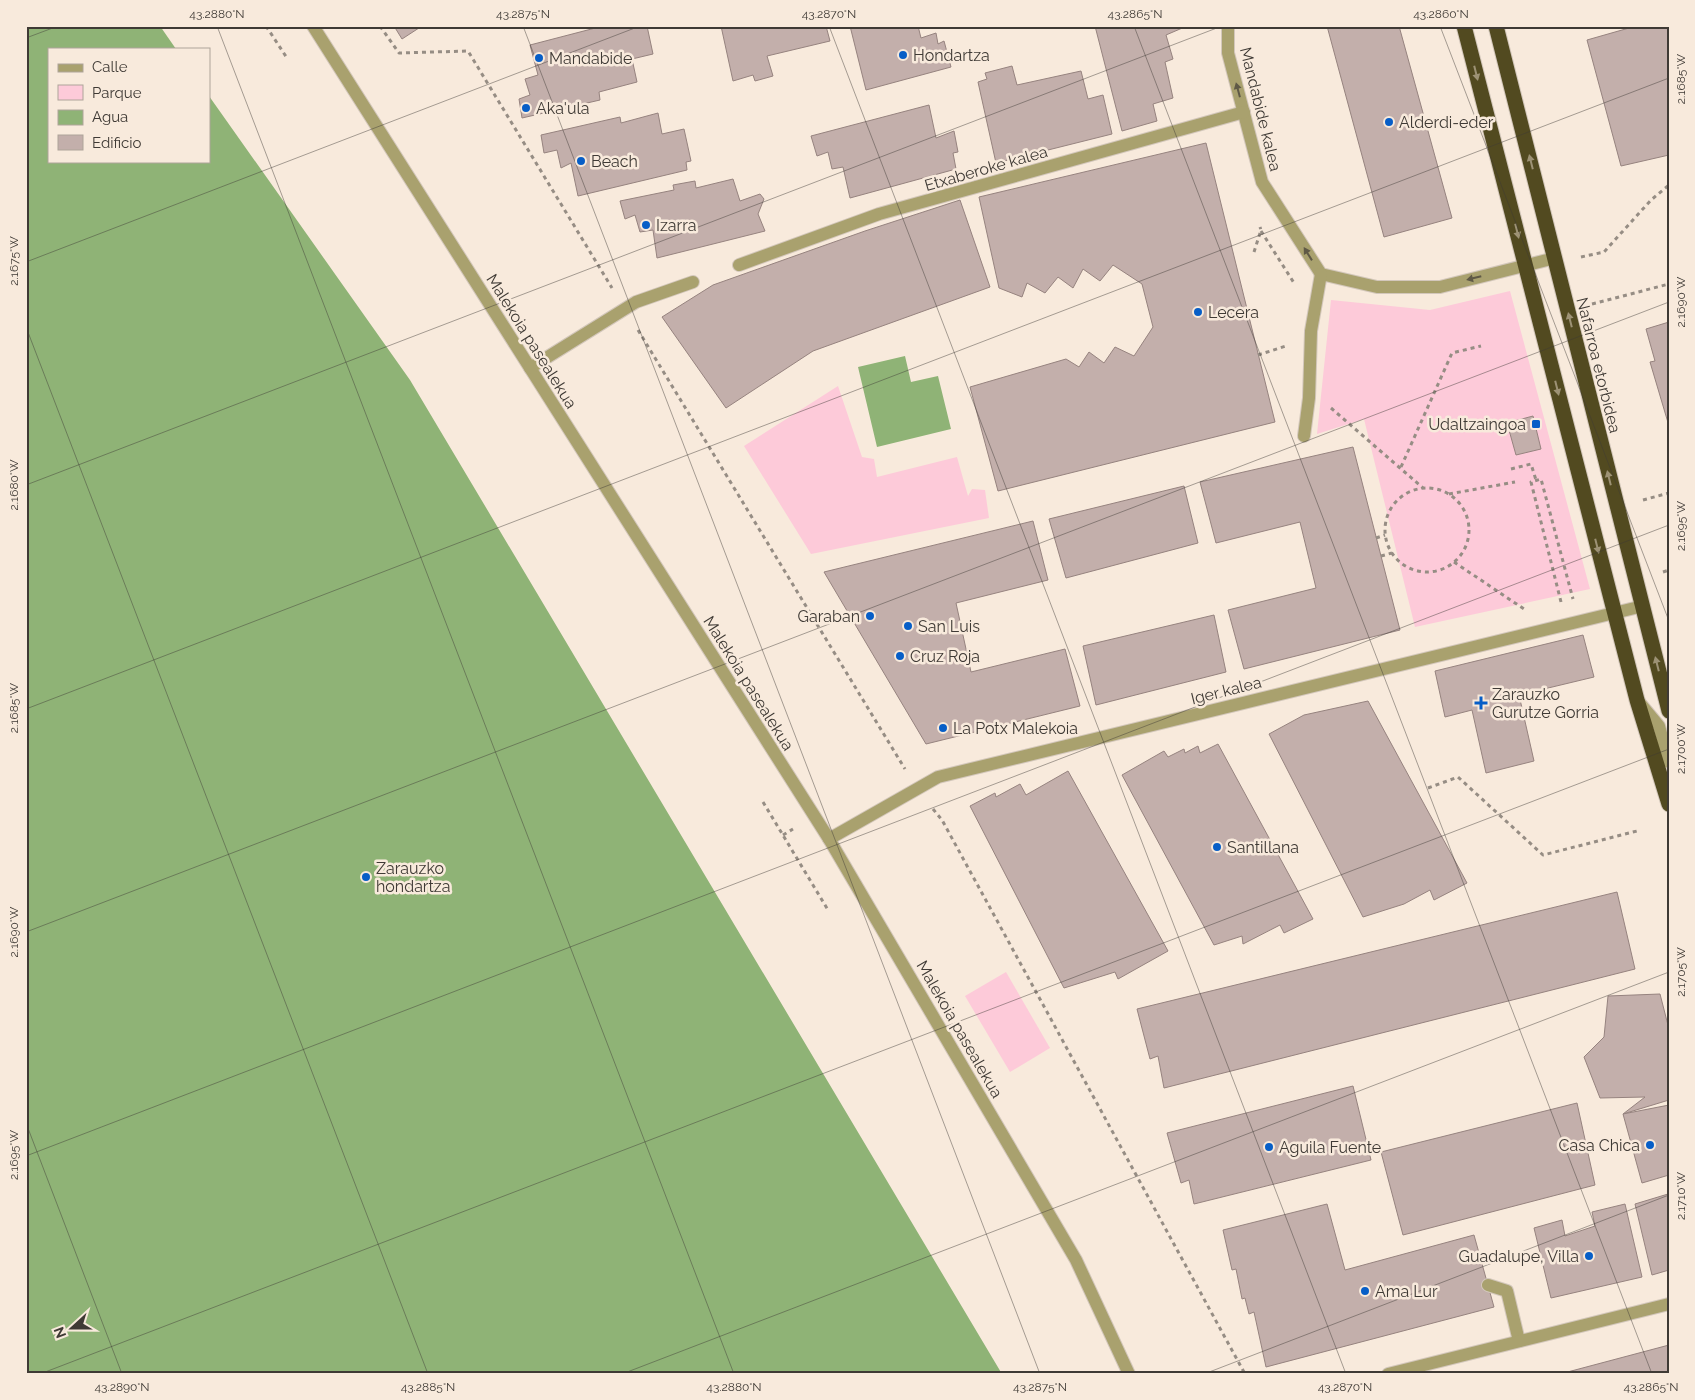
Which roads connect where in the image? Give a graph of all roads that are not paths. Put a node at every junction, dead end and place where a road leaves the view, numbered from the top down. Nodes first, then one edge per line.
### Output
1 (313, 26) edge
2 (1228, 26) edge
3 (1464, 26) edge
4 (1496, 26) edge
5 (1244, 112) junction
6 (1555, 258) junction
7 (739, 265) dead end
8 (1526, 266) junction
9 (1321, 274) junction
10 (692, 282) dead end
11 (530, 368) junction
12 (1304, 436) dead end
13 (1643, 606) junction
14 (1615, 613) junction
15 (1637, 700) junction
16 (1669, 711) edge
17 (1669, 762) edge
18 (1669, 804) edge
19 (829, 839) junction
20 (1488, 1285) dead end
21 (1669, 1304) edge
22 (1519, 1341) junction
23 (1129, 1374) edge
24 (1388, 1374) edge

1 - 11 street, Malekoia pasealekua
5 -> 2 street, Mandabide kalea
3 -> 8 highway
6 -> 4 highway, Nafarroa etorbidea
5 - 7 street, Etxaberoke kalea
9 -> 5 street, Mandabide kalea
6 - 8 street
13 -> 6 highway, Nafarroa etorbidea
8 -> 9 street
8 -> 14 highway
9 - 12 street
10 - 11 street
11 - 19 street, Malekoia pasealekua
13 - 14 street, Iger kalea
16 -> 13 highway, Nafarroa etorbidea
14 - 15 highway
14 - 19 street, Iger kalea
15 - 17 street
15 - 18 highway
19 - 23 street, Malekoia pasealekua
20 - 22 street
21 - 22 street
22 - 24 street

